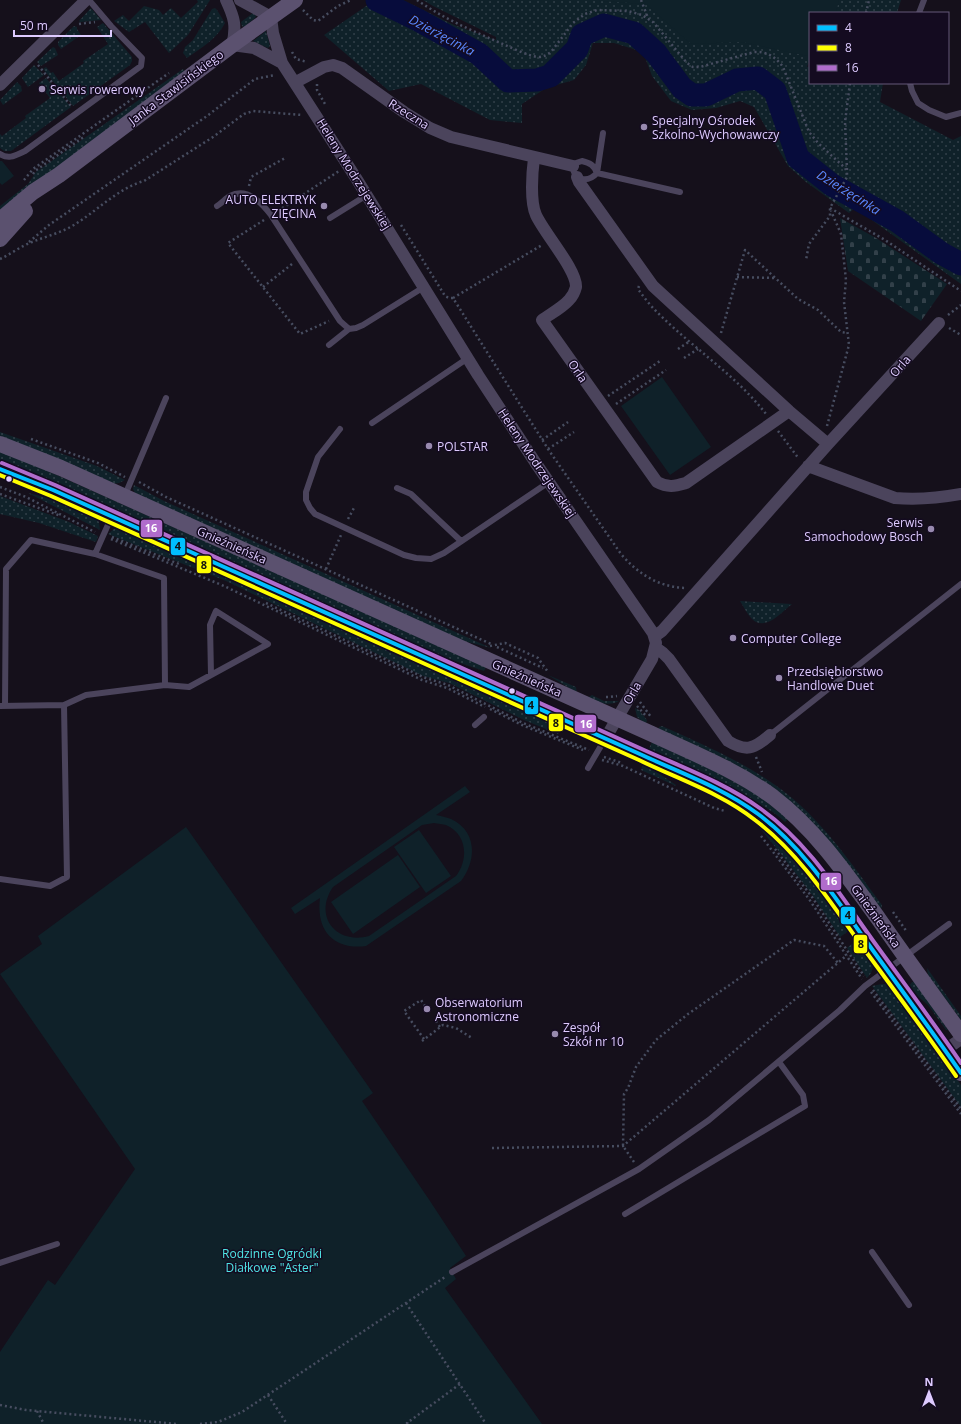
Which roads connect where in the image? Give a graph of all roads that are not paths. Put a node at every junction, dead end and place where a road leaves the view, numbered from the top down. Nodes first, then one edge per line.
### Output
1 (87, 0) edge
2 (226, 0) edge
3 (240, 0) edge
4 (924, 0) edge
5 (297, 3) edge
6 (919, 12) edge
7 (271, 17) junction
8 (232, 45) junction
9 (282, 63) junction
10 (296, 82) junction
11 (910, 84) edge
12 (0, 85) edge
13 (961, 114) edge
14 (603, 133) dead end
15 (0, 154) edge
16 (534, 158) junction
17 (575, 172) junction
18 (597, 173) junction
19 (59, 175) junction
20 (680, 192) dead end
21 (367, 195) junction
22 (218, 206) dead end
23 (330, 218) dead end
24 (0, 220) edge
25 (0, 239) edge
26 (424, 287) junction
27 (939, 323) road end
28 (349, 329) junction
29 (329, 345) dead end
30 (468, 358) junction
31 (166, 398) dead end
32 (789, 411) junction
33 (372, 423) dead end
34 (340, 429) dead end
35 (824, 440) junction
36 (0, 444) edge
37 (808, 466) junction
38 (0, 469) edge
39 (549, 482) junction
40 (397, 488) dead end
41 (961, 494) edge
42 (124, 496) junction
43 (112, 516) junction
44 (461, 541) junction
45 (95, 554) junction
46 (961, 584) edge
47 (655, 642) junction
48 (211, 675) junction
49 (165, 685) junction
50 (64, 705) junction
51 (2, 706) edge
52 (484, 717) dead end
53 (617, 718) junction
54 (476, 725) dead end
55 (770, 735) joint
56 (605, 739) junction
57 (588, 768) dead end
58 (0, 879) edge
59 (949, 924) dead end
60 (906, 957) junction
61 (888, 970) junction
62 (961, 1034) edge
63 (961, 1039) edge
64 (945, 1050) junction
65 (778, 1062) junction
66 (961, 1073) edge
67 (625, 1214) dead end
68 (57, 1244) dead end
69 (872, 1252) dead end
70 (0, 1263) edge
71 (452, 1272) road end
72 (909, 1305) dead end

1 - 12 street
1 - 15 lane
2 - 8 street
3 - 7 street
4 - 6 lane
5 - 7 street, Janka Stawisińskiego
7 - 8 street, Janka Stawisińskiego
7 - 9 street, Heleny Modrzejewskiej
8 - 9 street, Heleny Modrzejewskiej
8 - 19 street, Janka Stawisińskiego
9 - 10 street, Heleny Modrzejewskiej
10 - 16 street, Rzeczna
10 - 21 street, Heleny Modrzejewskiej
11 - 13 lane
14 - 18 lane
16 - 17 street
16 - 32 street, Orla
17 - 18 lane
17 - 18 lane
17 - 32 street
18 - 20 lane
19 - 24 street, Janka Stawisińskiego
19 - 25 street, Janka Stawisińskiego
21 - 23 lane
21 - 26 street, Heleny Modrzejewskiej
22 - 28 lane
26 - 28 lane
26 - 30 street, Heleny Modrzejewskiej
27 - 35 street, Orla
28 - 29 lane
30 - 33 lane
30 - 39 street, Heleny Modrzejewskiej
31 - 42 lane
32 - 35 street
34 - 44 lane
35 - 37 street, Orla
36 - 42 street, Gnieźnieńska
37 - 41 street
37 - 47 street, Orla
38 - 43 street, Gnieźnieńska
39 - 44 lane
39 - 47 street, Heleny Modrzejewskiej
40 - 44 lane
42 - 53 street, Gnieźnieńska
43 - 45 lane
43 - 56 street, Gnieźnieńska
45 - 49 lane
45 - 51 lane
46 - 55 lane
47 - 53 street, Orla
47 - 55 street, Heleny Modrzejewskiej
48 - 48 lane
48 - 49 lane
49 - 50 lane
50 - 51 lane
50 - 58 lane
52 - 54 lane
53 - 56 street, Orla
53 - 60 street, Gnieźnieńska
56 - 57 lane
56 - 61 street, Gnieźnieńska
59 - 60 lane
60 - 61 lane
60 - 62 street, Gnieźnieńska
61 - 64 street, Gnieźnieńska
61 - 65 lane
63 - 64 street
64 - 66 street, Gnieźnieńska
65 - 67 lane
65 - 71 lane
68 - 70 lane
69 - 72 lane

